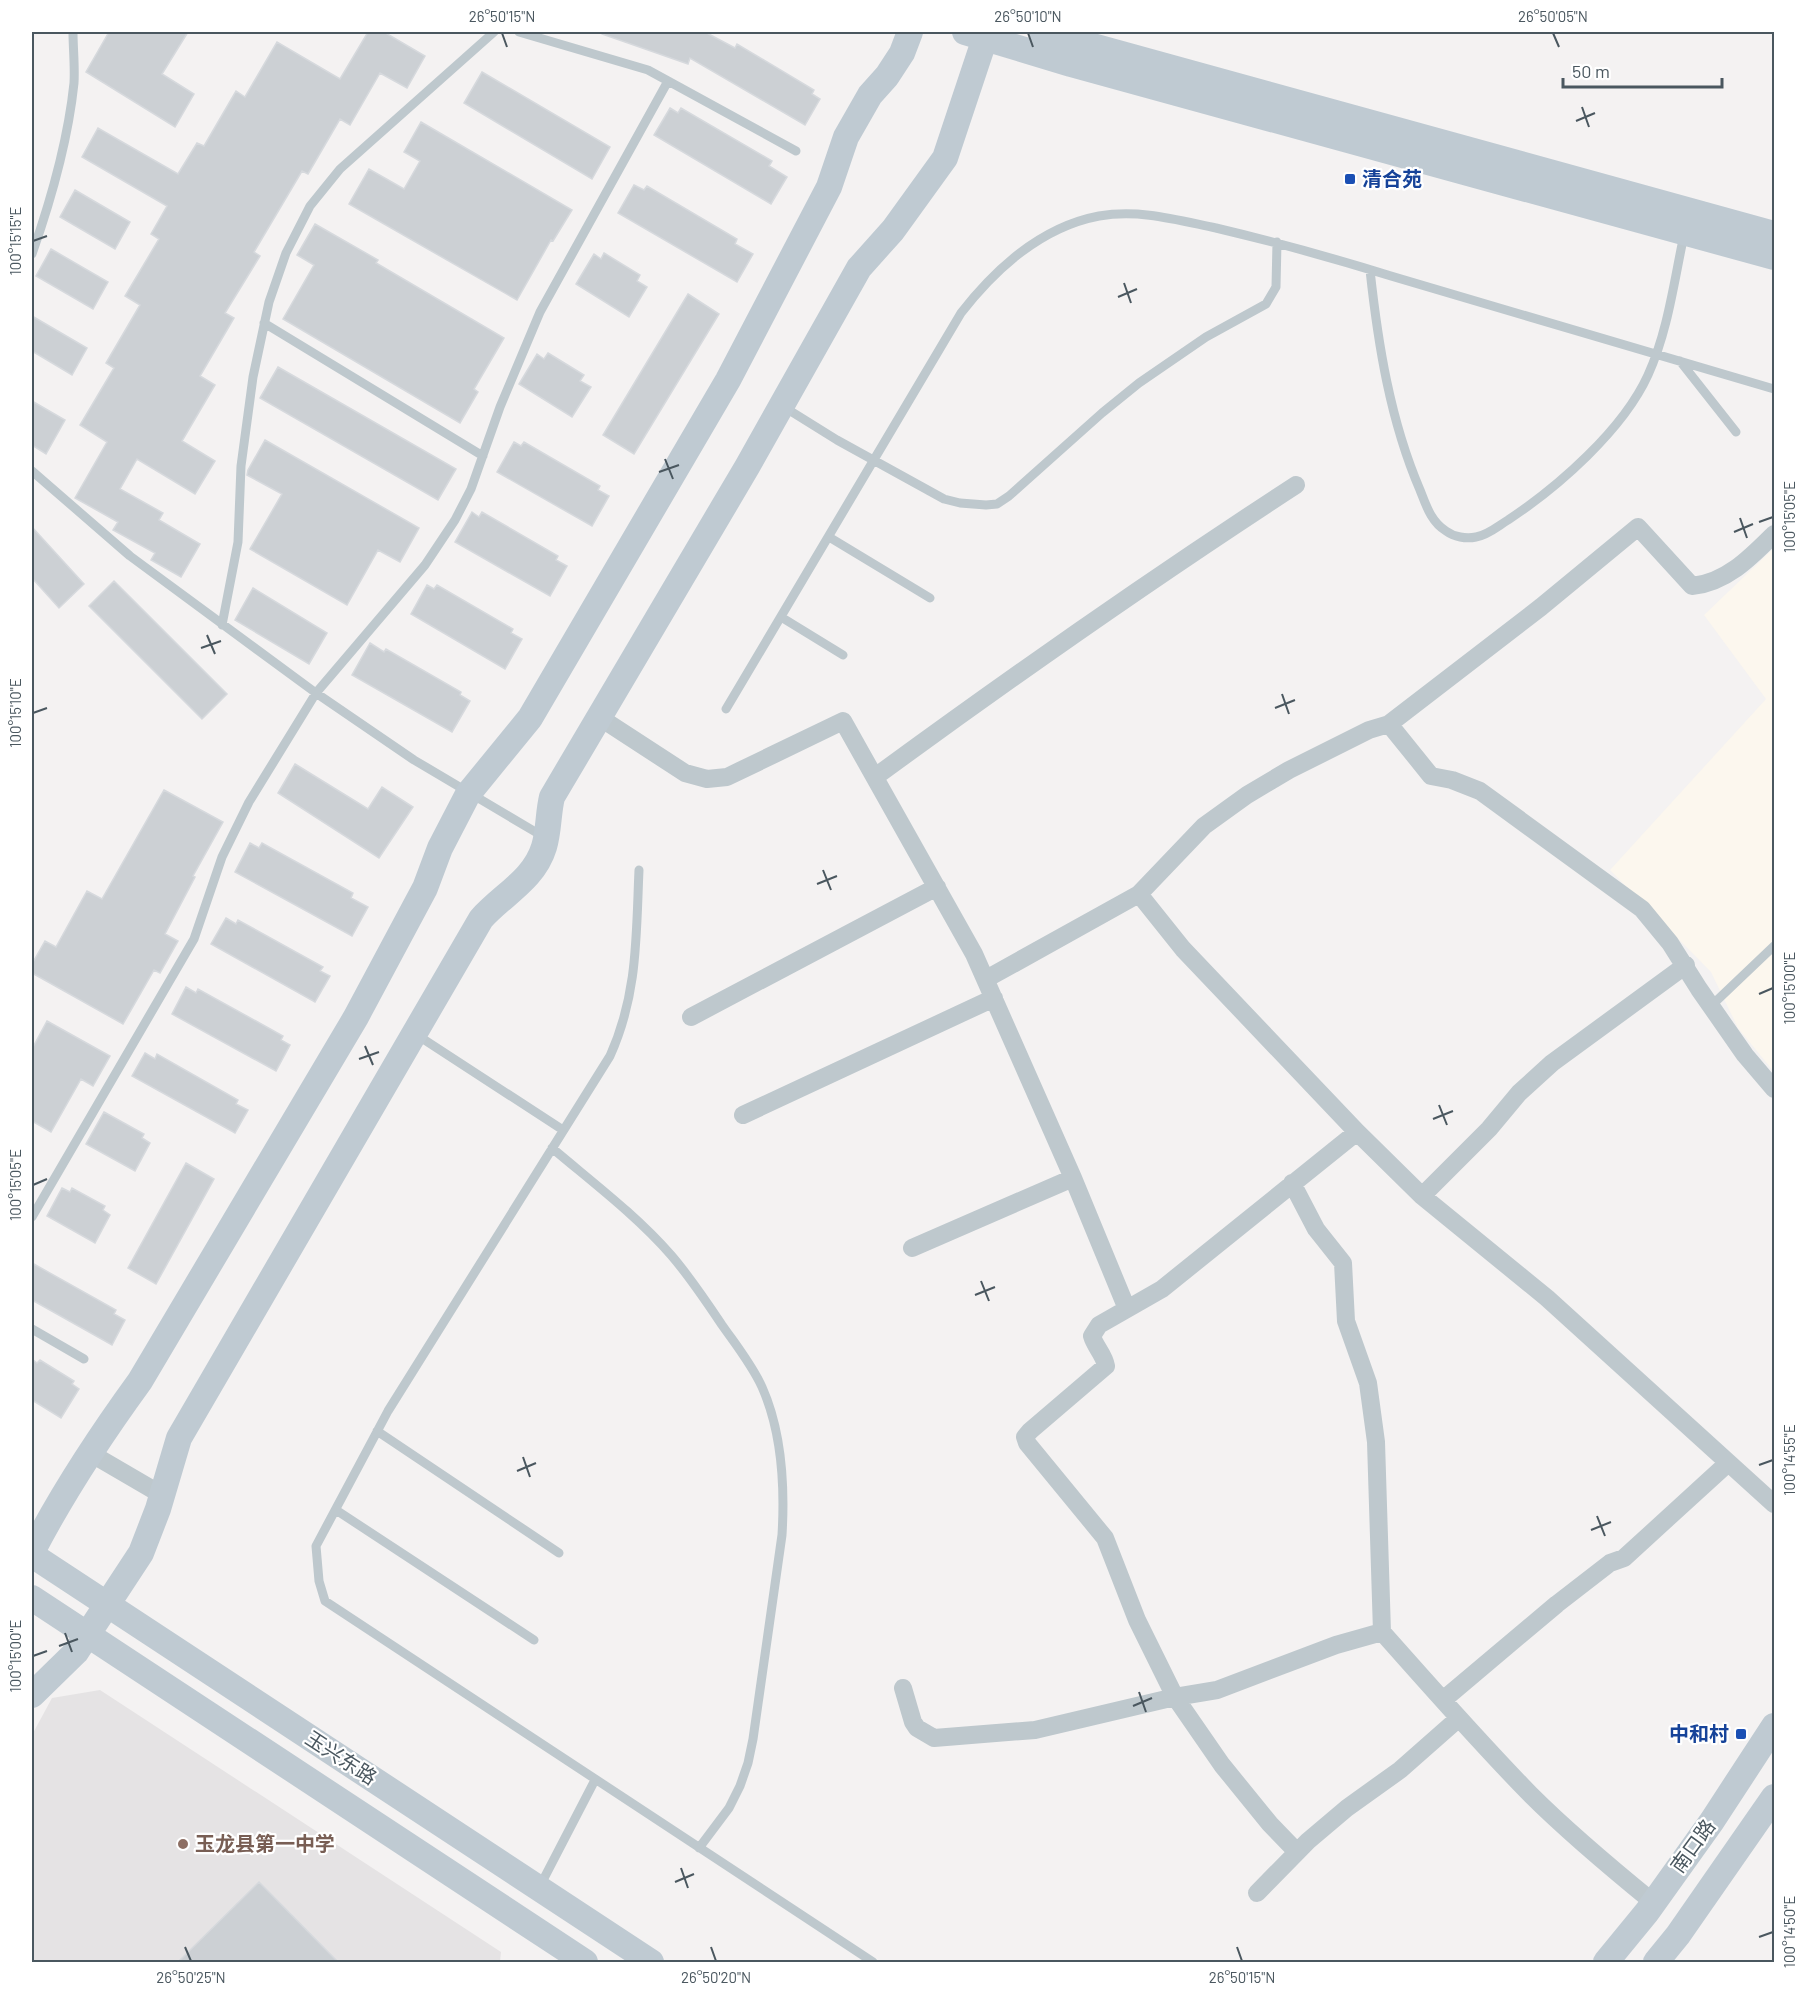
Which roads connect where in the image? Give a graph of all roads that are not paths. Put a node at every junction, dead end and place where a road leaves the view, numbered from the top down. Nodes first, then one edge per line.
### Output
1 (73, 32) edge
2 (494, 32) edge
3 (519, 32) edge
4 (910, 32) edge
5 (1042, 32) edge
6 (979, 34) edge
7 (668, 81) junction
8 (796, 151) dead end
9 (1684, 232) junction
10 (1774, 234) edge
11 (1277, 242) junction
12 (32, 254) edge
13 (1774, 257) edge
14 (1370, 270) junction
15 (264, 323) junction
16 (1657, 354) junction
17 (1680, 361) junction
18 (1774, 389) edge
19 (782, 406) junction
20 (1736, 432) dead end
21 (483, 456) junction
22 (874, 461) junction
23 (32, 471) edge
24 (1296, 485) dead end
25 (1774, 534) edge
26 (829, 537) junction
27 (930, 598) dead end
28 (781, 617) junction
29 (222, 625) junction
30 (843, 655) dead end
31 (316, 693) junction
32 (726, 709) dead end
33 (599, 717) junction
34 (1389, 724) junction
35 (874, 777) junction
36 (469, 793) junction
37 (546, 838) junction
38 (639, 870) dead end
39 (937, 887) junction
40 (1139, 894) junction
41 (1774, 946) edge
42 (1686, 965) junction
43 (986, 979) junction
44 (994, 998) junction
45 (1711, 1006) junction
46 (691, 1017) dead end
47 (415, 1033) junction
48 (1774, 1089) edge
49 (743, 1114) dead end
50 (563, 1130) junction
51 (1357, 1132) junction
52 (552, 1149) junction
53 (1073, 1178) junction
54 (1292, 1183) junction
55 (1422, 1197) junction
56 (32, 1217) edge
57 (912, 1248) dead end
58 (1127, 1309) junction
59 (32, 1329) edge
60 (84, 1359) dead end
61 (377, 1431) junction
62 (90, 1453) junction
63 (1728, 1463) junction
64 (162, 1495) junction
65 (1774, 1504) edge
66 (336, 1510) junction
67 (32, 1553) edge
68 (559, 1553) dead end
69 (32, 1598) edge
70 (107, 1604) junction
71 (1382, 1632) junction
72 (87, 1635) junction
73 (534, 1640) dead end
74 (903, 1688) dead end
75 (32, 1695) edge
76 (1175, 1697) junction
77 (1443, 1700) junction
78 (1459, 1718) junction
79 (1774, 1726) edge
80 (595, 1780) junction
81 (1774, 1797) edge
82 (699, 1848) junction
83 (1297, 1852) junction
84 (539, 1888) junction
85 (1257, 1893) dead end
86 (1654, 1903) junction
87 (585, 1962) edge
88 (651, 1962) edge
89 (873, 1962) edge
90 (1606, 1962) edge
91 (1656, 1962) edge

1 - 12 lane
2 - 15 lane
3 - 7 lane
4 - 36 street
5 - 10 street
6 - 9 street
6 - 19 street
7 - 8 lane
7 - 21 lane
9 - 13 street
9 - 16 lane
11 - 14 lane
11 - 22 lane
11 - 22 lane
14 - 16 lane
14 - 16 lane
15 - 21 lane
15 - 29 lane
16 - 17 lane
17 - 18 lane
17 - 20 lane
19 - 22 lane
19 - 33 street
21 - 31 lane
22 - 26 lane
23 - 29 lane
24 - 35 street
25 - 34 street
26 - 27 lane
26 - 28 lane
28 - 30 lane
28 - 32 lane
29 - 31 lane
31 - 36 lane
31 - 56 lane
33 - 35 street
33 - 37 street
34 - 40 street
34 - 42 street
35 - 39 street
36 - 37 lane
36 - 62 street
37 - 47 street
38 - 50 lane
39 - 43 street
39 - 46 street
40 - 43 street
40 - 51 street
41 - 45 lane
42 - 45 street
42 - 55 street
43 - 44 street
44 - 49 street
44 - 53 street
45 - 48 street
47 - 50 lane
47 - 64 street
50 - 52 lane
51 - 54 street
51 - 55 street
52 - 61 lane
52 - 82 lane
53 - 57 street
53 - 58 street
54 - 58 street
54 - 71 street
55 - 63 street
58 - 76 street
59 - 60 lane
61 - 66 lane
61 - 68 lane
62 - 64 street
62 - 67 street
63 - 65 street
63 - 77 street
64 - 70 street
66 - 73 lane
66 - 80 lane
67 - 70 street, 玉兴东路
69 - 72 street, 玉兴东路
70 - 72 street
70 - 84 street, 玉兴东路
71 - 76 street
71 - 77 street
72 - 75 street
72 - 87 street, 玉兴东路
74 - 76 street
76 - 83 street
77 - 78 street
78 - 83 street
78 - 86 street
79 - 86 street, 南口路
80 - 82 lane
80 - 84 lane
81 - 91 street, 南口路
82 - 89 lane
83 - 85 street
84 - 88 street, 玉兴东路
86 - 90 street, 南口路

